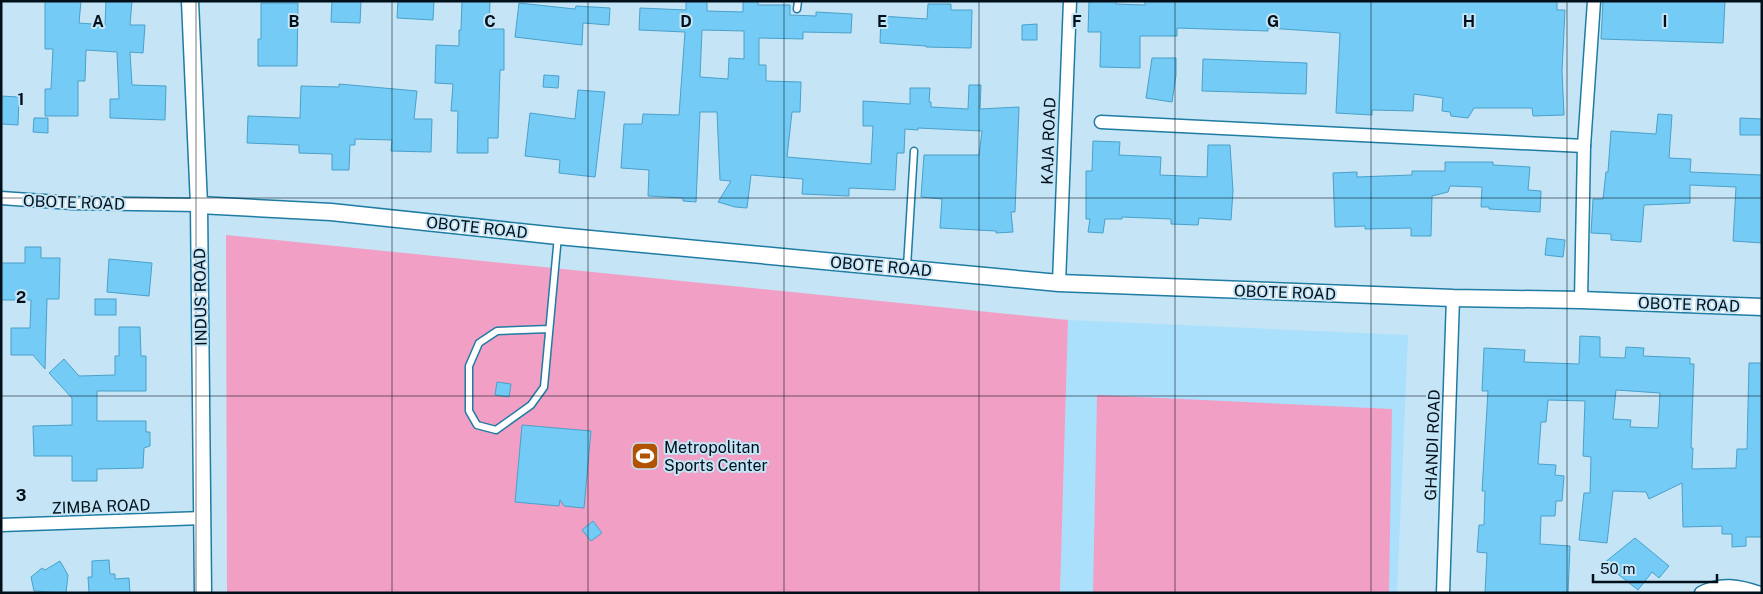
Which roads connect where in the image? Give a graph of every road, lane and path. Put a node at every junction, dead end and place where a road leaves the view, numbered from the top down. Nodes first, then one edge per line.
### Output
1 (190, 1) edge
2 (798, 1) edge
3 (1070, 1) edge
4 (1594, 1) edge
5 (797, 9) dead end
6 (1101, 122) dead end
7 (1584, 146) junction
8 (914, 151) dead end
9 (1, 198) edge
10 (199, 205) junction
11 (558, 236) junction
12 (907, 268) junction
13 (1058, 283) junction
14 (1453, 298) junction
15 (1581, 300) junction
16 (1762, 307) edge
17 (549, 329) junction
18 (203, 518) junction
19 (1, 526) edge
20 (203, 593) edge
21 (1443, 593) edge
22 (1701, 593) edge
23 (1760, 593) edge

1 - 10 street, INDUS ROAD
2 - 5 lane
3 - 13 street, KAJA ROAD
4 - 7 street
6 - 7 street
7 - 15 street
8 - 12 lane
9 - 10 street, OBOTE ROAD
10 - 11 street, OBOTE ROAD
10 - 18 street, INDUS ROAD
11 - 12 street, OBOTE ROAD
11 - 17 lane
12 - 13 street, OBOTE ROAD
13 - 14 street, OBOTE ROAD
14 - 15 street, OBOTE ROAD
14 - 21 street, GHANDI ROAD
15 - 16 street, OBOTE ROAD
17 - 17 lane
18 - 19 street, ZIMBA ROAD
18 - 20 street, INDUS ROAD
22 - 23 street

